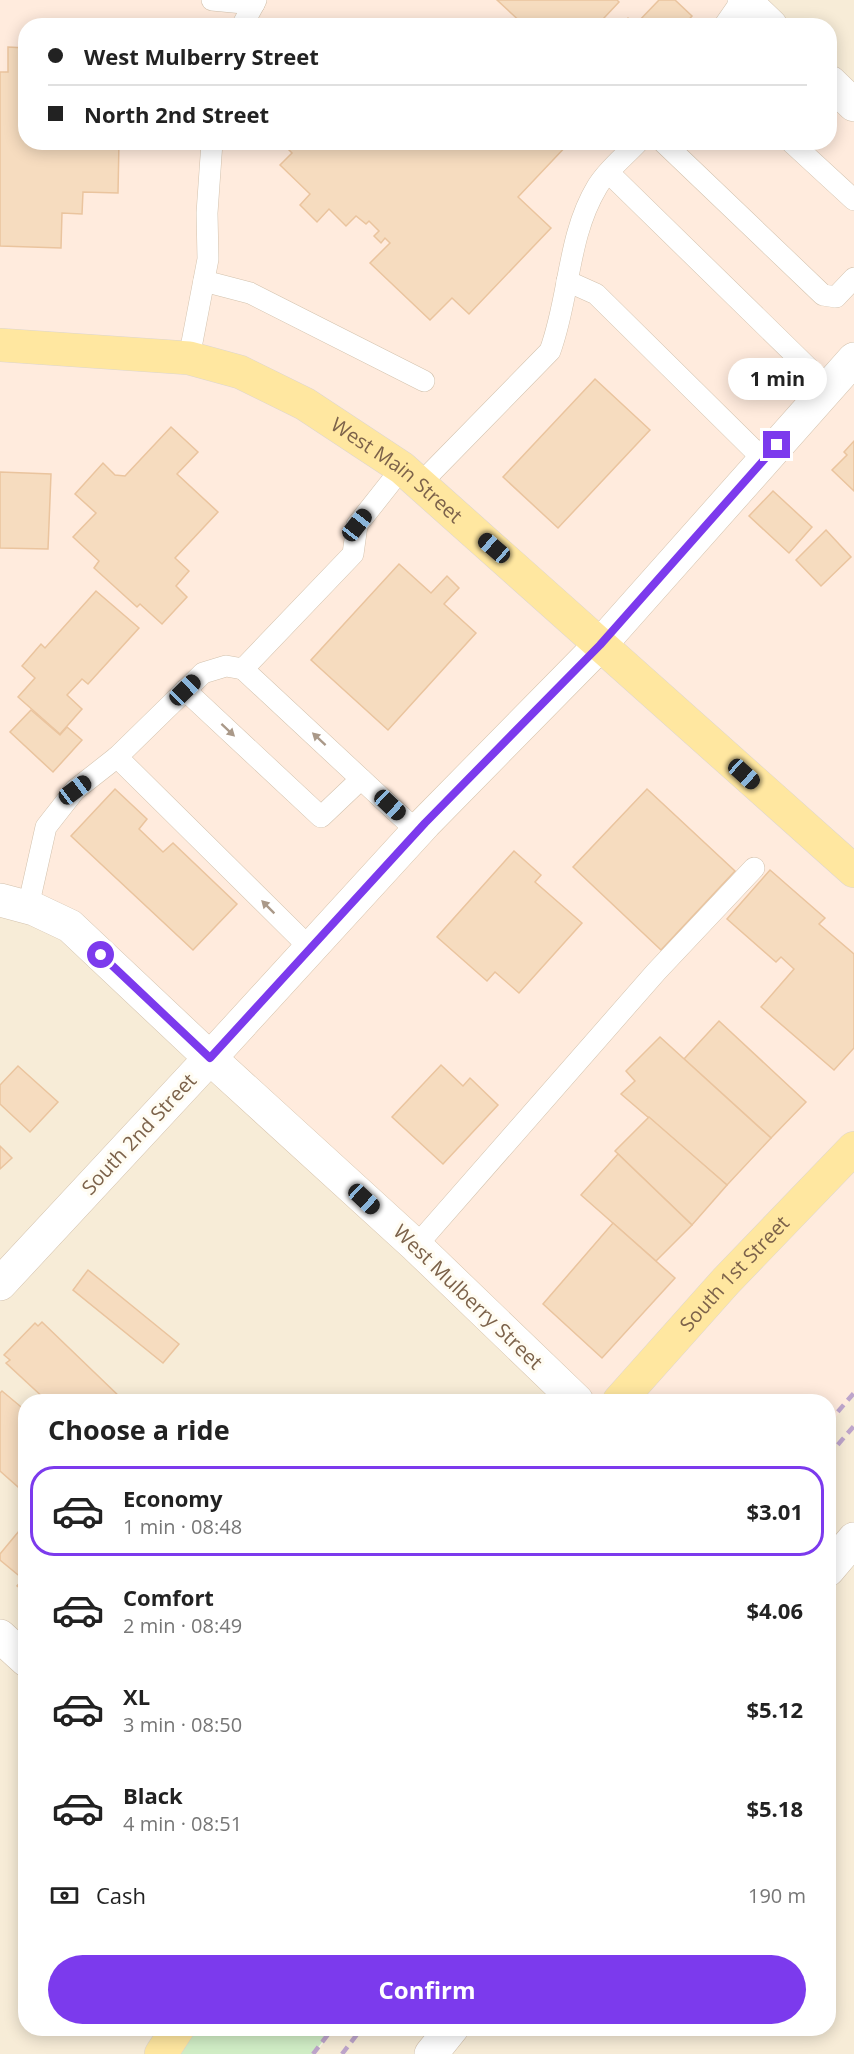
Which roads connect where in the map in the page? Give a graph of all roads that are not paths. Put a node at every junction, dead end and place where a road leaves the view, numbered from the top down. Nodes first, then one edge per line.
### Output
1 (212, 0) edge
2 (743, 0) edge
3 (255, 2) edge
4 (246, 18) edge
5 (730, 18) edge
6 (762, 18) edge
7 (837, 89) edge
8 (854, 105) edge
9 (211, 150) edge
10 (631, 150) edge
11 (671, 150) edge
12 (800, 150) edge
13 (609, 173) junction
14 (854, 200) edge
15 (854, 278) edge
16 (204, 281) junction
17 (567, 281) junction
18 (0, 345) edge
19 (189, 358) junction
20 (854, 359) edge
21 (424, 381) dead end
22 (829, 388) junction
23 (764, 460) junction
24 (411, 476) junction
25 (600, 645) junction
26 (243, 669) junction
27 (185, 690) junction
28 (117, 757) junction
29 (362, 779) junction
30 (418, 832) junction
31 (754, 868) dead end
32 (854, 871) edge
33 (14, 904) edge
34 (310, 948) junction
35 (210, 1058) junction
36 (854, 1148) edge
37 (416, 1246) junction
38 (0, 1284) edge
39 (570, 1394) edge
40 (625, 1394) edge
41 (854, 1539) edge
42 (836, 1560) edge
43 (0, 1636) edge
44 (18, 1653) edge
45 (173, 2036) edge
46 (446, 2036) edge
47 (161, 2054) edge
48 (431, 2054) edge

1 - 3 lane
2 - 5 lane
2 - 6 street
3 - 4 lane
7 - 8 street
9 - 16 lane
10 - 13 lane
11 - 15 lane
12 - 14 lane
13 - 17 lane
13 - 22 lane
16 - 19 lane
16 - 21 lane
17 - 23 lane
17 - 24 lane
18 - 19 main road, West Main Street
19 - 24 main road, West Main Street
20 - 22 street, South 2nd Street
22 - 23 street, South 2nd Street
23 - 25 street, South 2nd Street
24 - 25 main road, West Main Street
24 - 26 lane
25 - 30 street, South 2nd Street
25 - 32 main road, West Main Street
26 - 27 lane
29 -> 26 lane
27 - 28 lane
27 -> 29 lane
28 - 33 lane
34 -> 28 lane
29 - 30 lane
30 - 34 street, South 2nd Street
31 - 37 lane
33 - 35 street, West Mulberry Street
34 - 35 street, South 2nd Street
35 - 37 street, West Mulberry Street
35 - 38 street, South 2nd Street
36 - 40 main road, South 1st Street
37 - 39 street, West Mulberry Street
41 - 42 street
43 - 44 street
45 - 47 main road
46 - 48 street

